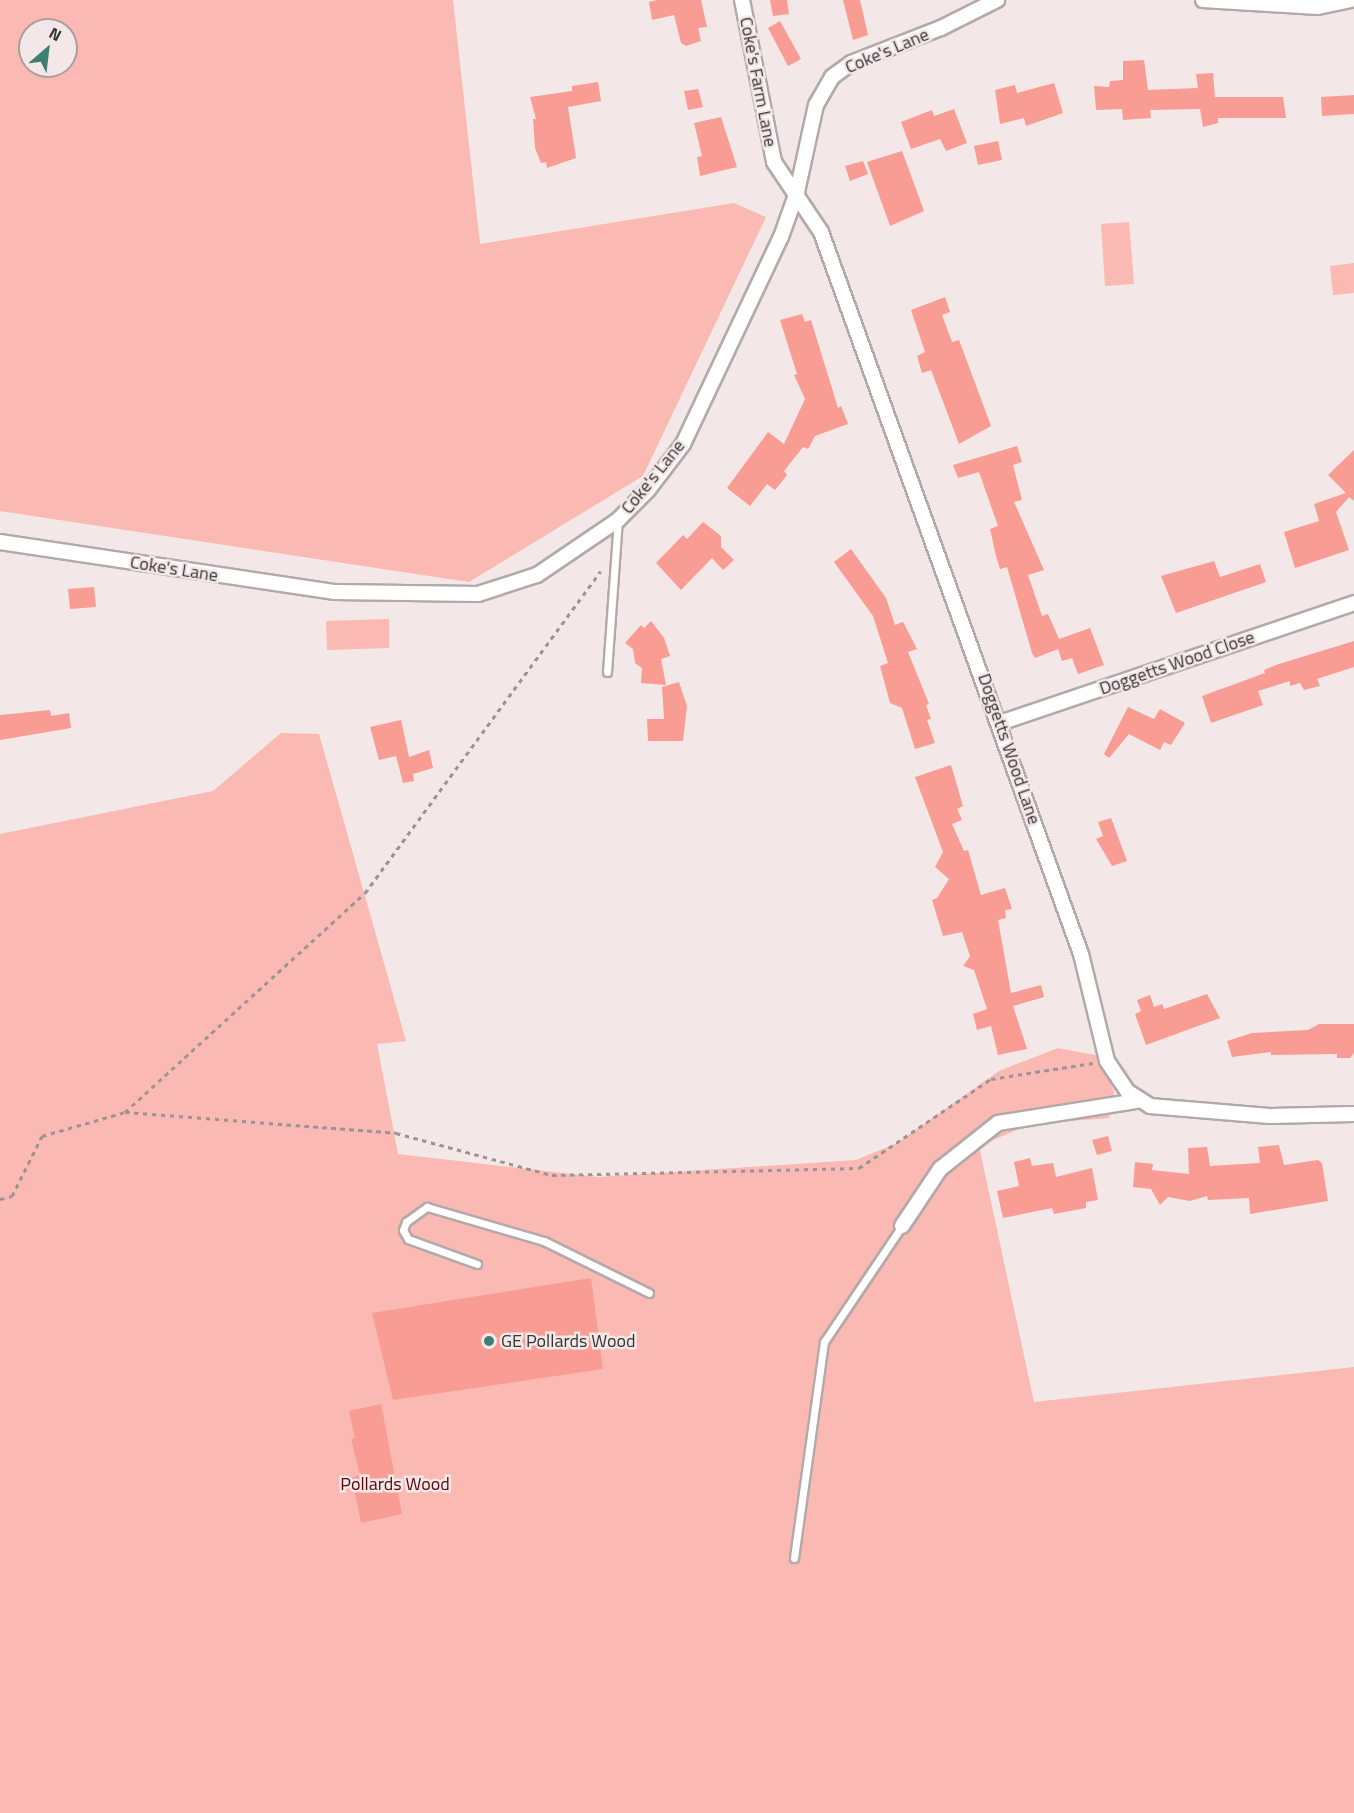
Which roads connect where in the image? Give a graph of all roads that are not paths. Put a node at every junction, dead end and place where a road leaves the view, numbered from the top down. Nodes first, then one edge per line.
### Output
1 (742, 0) edge
2 (997, 0) edge
3 (1203, 0) edge
4 (1351, 0) edge
5 (797, 192) junction
6 (618, 520) junction
7 (0, 542) edge
8 (1354, 603) edge
9 (607, 672) dead end
10 (1000, 723) junction
11 (1137, 1101) junction
12 (1354, 1114) edge
13 (903, 1226) joint
14 (477, 1264) dead end
15 (649, 1293) dead end
16 (794, 1557) dead end

1 - 5 street, Coke's Farm Lane
2 - 5 street, Coke's Lane
3 - 4 street
5 - 6 street, Coke's Lane
5 - 10 street, Doggetts Wood Lane
6 - 7 street, Coke's Lane
6 - 9 lane
8 - 10 street, Doggetts Wood Close
10 - 11 street, Doggetts Wood Lane
11 - 12 street
11 - 13 street
13 - 16 lane
14 - 15 lane

